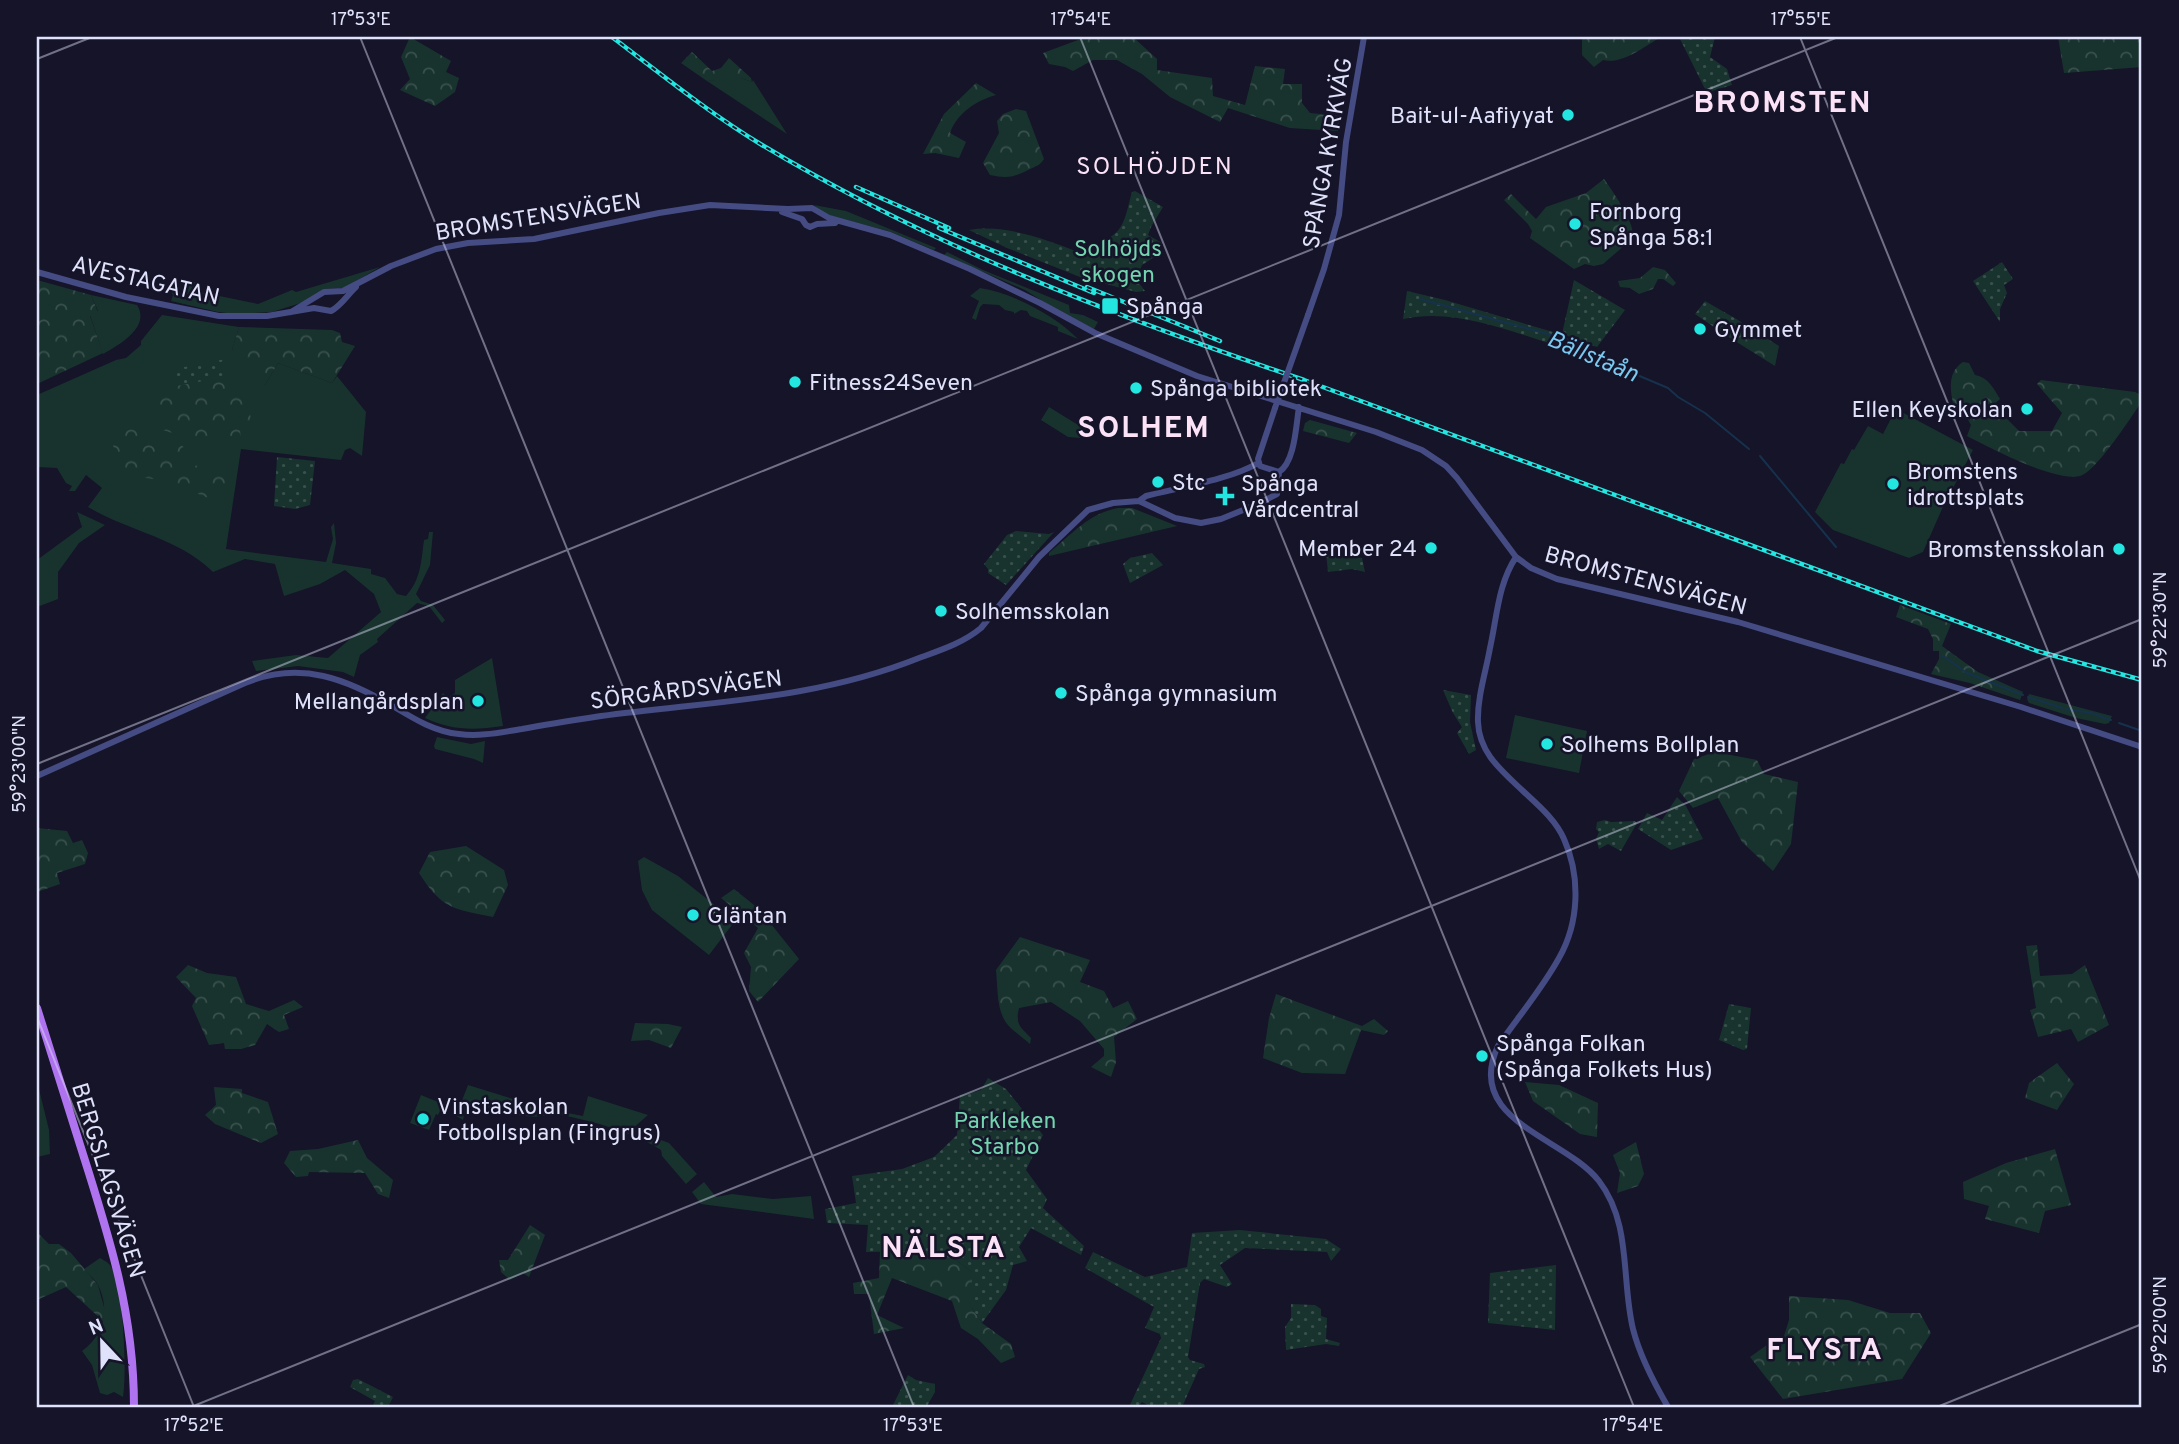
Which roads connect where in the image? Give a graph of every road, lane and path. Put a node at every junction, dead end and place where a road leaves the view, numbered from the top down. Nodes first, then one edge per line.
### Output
1 (1364, 37) edge
2 (770, 209) junction
3 (806, 209) junction
4 (820, 215) junction
5 (802, 219) junction
6 (843, 223) junction
7 (817, 224) junction
8 (37, 272) edge
9 (360, 283) junction
10 (338, 292) junction
11 (318, 296) junction
12 (342, 300) junction
13 (320, 309) junction
14 (291, 312) junction
15 (1299, 407) junction
16 (1258, 463) junction
17 (1279, 472) junction
18 (1139, 501) junction
19 (1516, 556) junction
20 (2142, 747) edge
21 (37, 776) edge
22 (37, 1008) edge
23 (134, 1407) edge
24 (1668, 1407) edge

1 - 16 street, SPÅNGA KYRKVÄG, bridge
2 - 3 street, BROMSTENSVÄGEN
2 - 5 street, BROMSTENSVÄGEN
2 - 9 street, BROMSTENSVÄGEN
3 - 4 street, BROMSTENSVÄGEN
3 - 5 street
4 - 6 street, BROMSTENSVÄGEN
4 - 7 street
5 - 7 street, BROMSTENSVÄGEN
6 - 7 street, BROMSTENSVÄGEN
6 - 15 street, BROMSTENSVÄGEN
8 - 14 street, AVESTAGATAN
9 - 10 street, BROMSTENSVÄGEN
9 - 12 street, BROMSTENSVÄGEN
10 - 11 street, AVESTAGATAN
10 - 12 street
11 - 13 street
11 - 14 street, AVESTAGATAN
12 - 13 street, AVESTAGATAN
13 - 14 street, AVESTAGATAN
15 - 17 street
15 - 19 street, BROMSTENSVÄGEN
16 - 17 street
16 - 18 street
17 - 18 street, SÖRGÅRDSVÄGEN
18 - 21 street, SÖRGÅRDSVÄGEN
19 - 20 street, BROMSTENSVÄGEN
19 - 24 street
22 - 23 main road, BERGSLAGSVÄGEN

